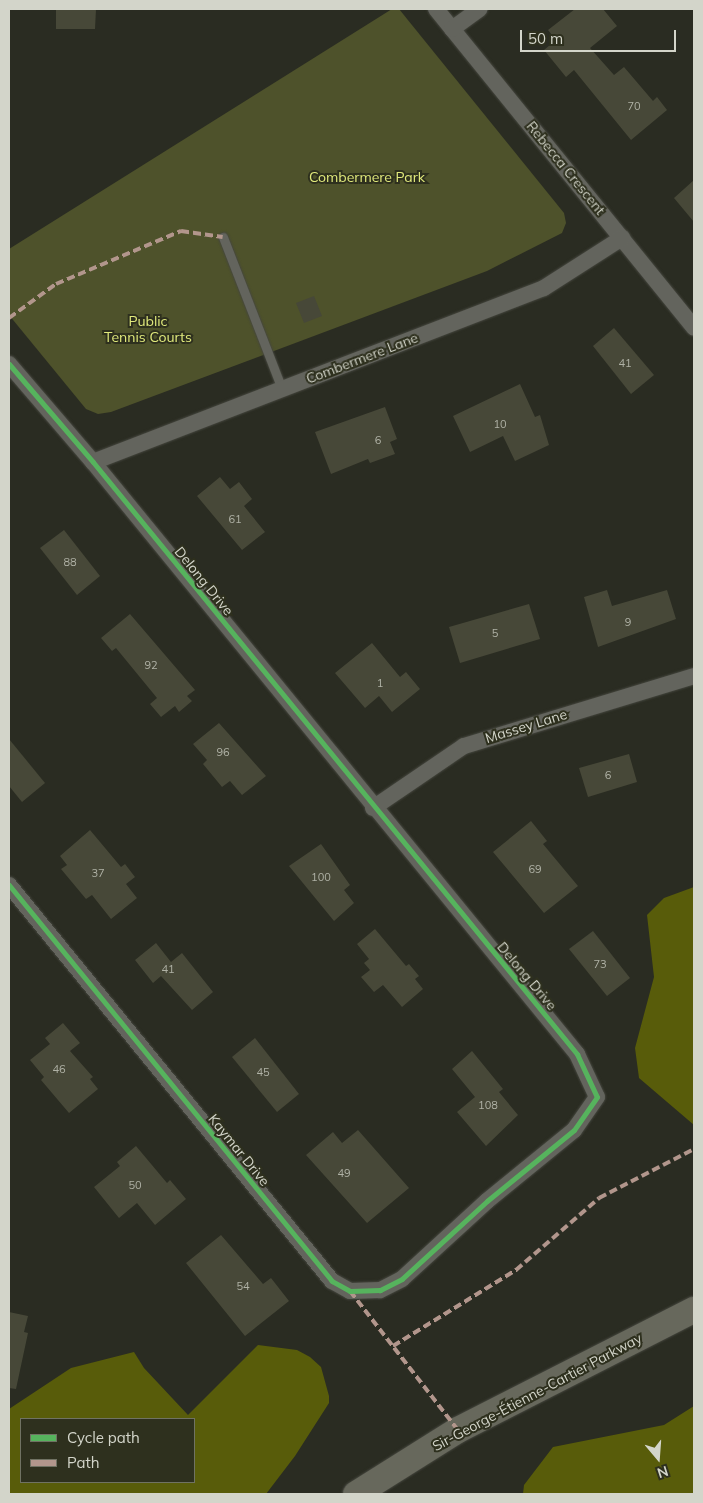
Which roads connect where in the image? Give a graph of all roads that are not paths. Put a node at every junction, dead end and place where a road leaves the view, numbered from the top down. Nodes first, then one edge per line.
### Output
1 (436, 9) edge
2 (480, 9) edge
3 (452, 29) junction
4 (224, 237) dead end
5 (622, 238) junction
6 (694, 328) edge
7 (9, 364) edge
8 (282, 389) junction
9 (94, 462) junction
10 (694, 676) edge
11 (373, 808) junction
12 (9, 885) edge
13 (487, 1201) joint
14 (694, 1310) edge
15 (356, 1494) edge

1 - 3 street, Rebecca Crescent
2 - 3 street
3 - 5 street, Rebecca Crescent
4 - 8 lane
5 - 6 street, Rebecca Crescent
5 - 8 street, Combermere Lane
7 - 9 street, Delong Drive
8 - 9 street, Combermere Lane
9 - 11 street, Delong Drive
10 - 11 street, Massey Lane
11 - 13 street, Delong Drive
12 - 13 street, Kaymar Drive
14 - 15 main road, Sir-George-Étienne-Cartier Parkway

